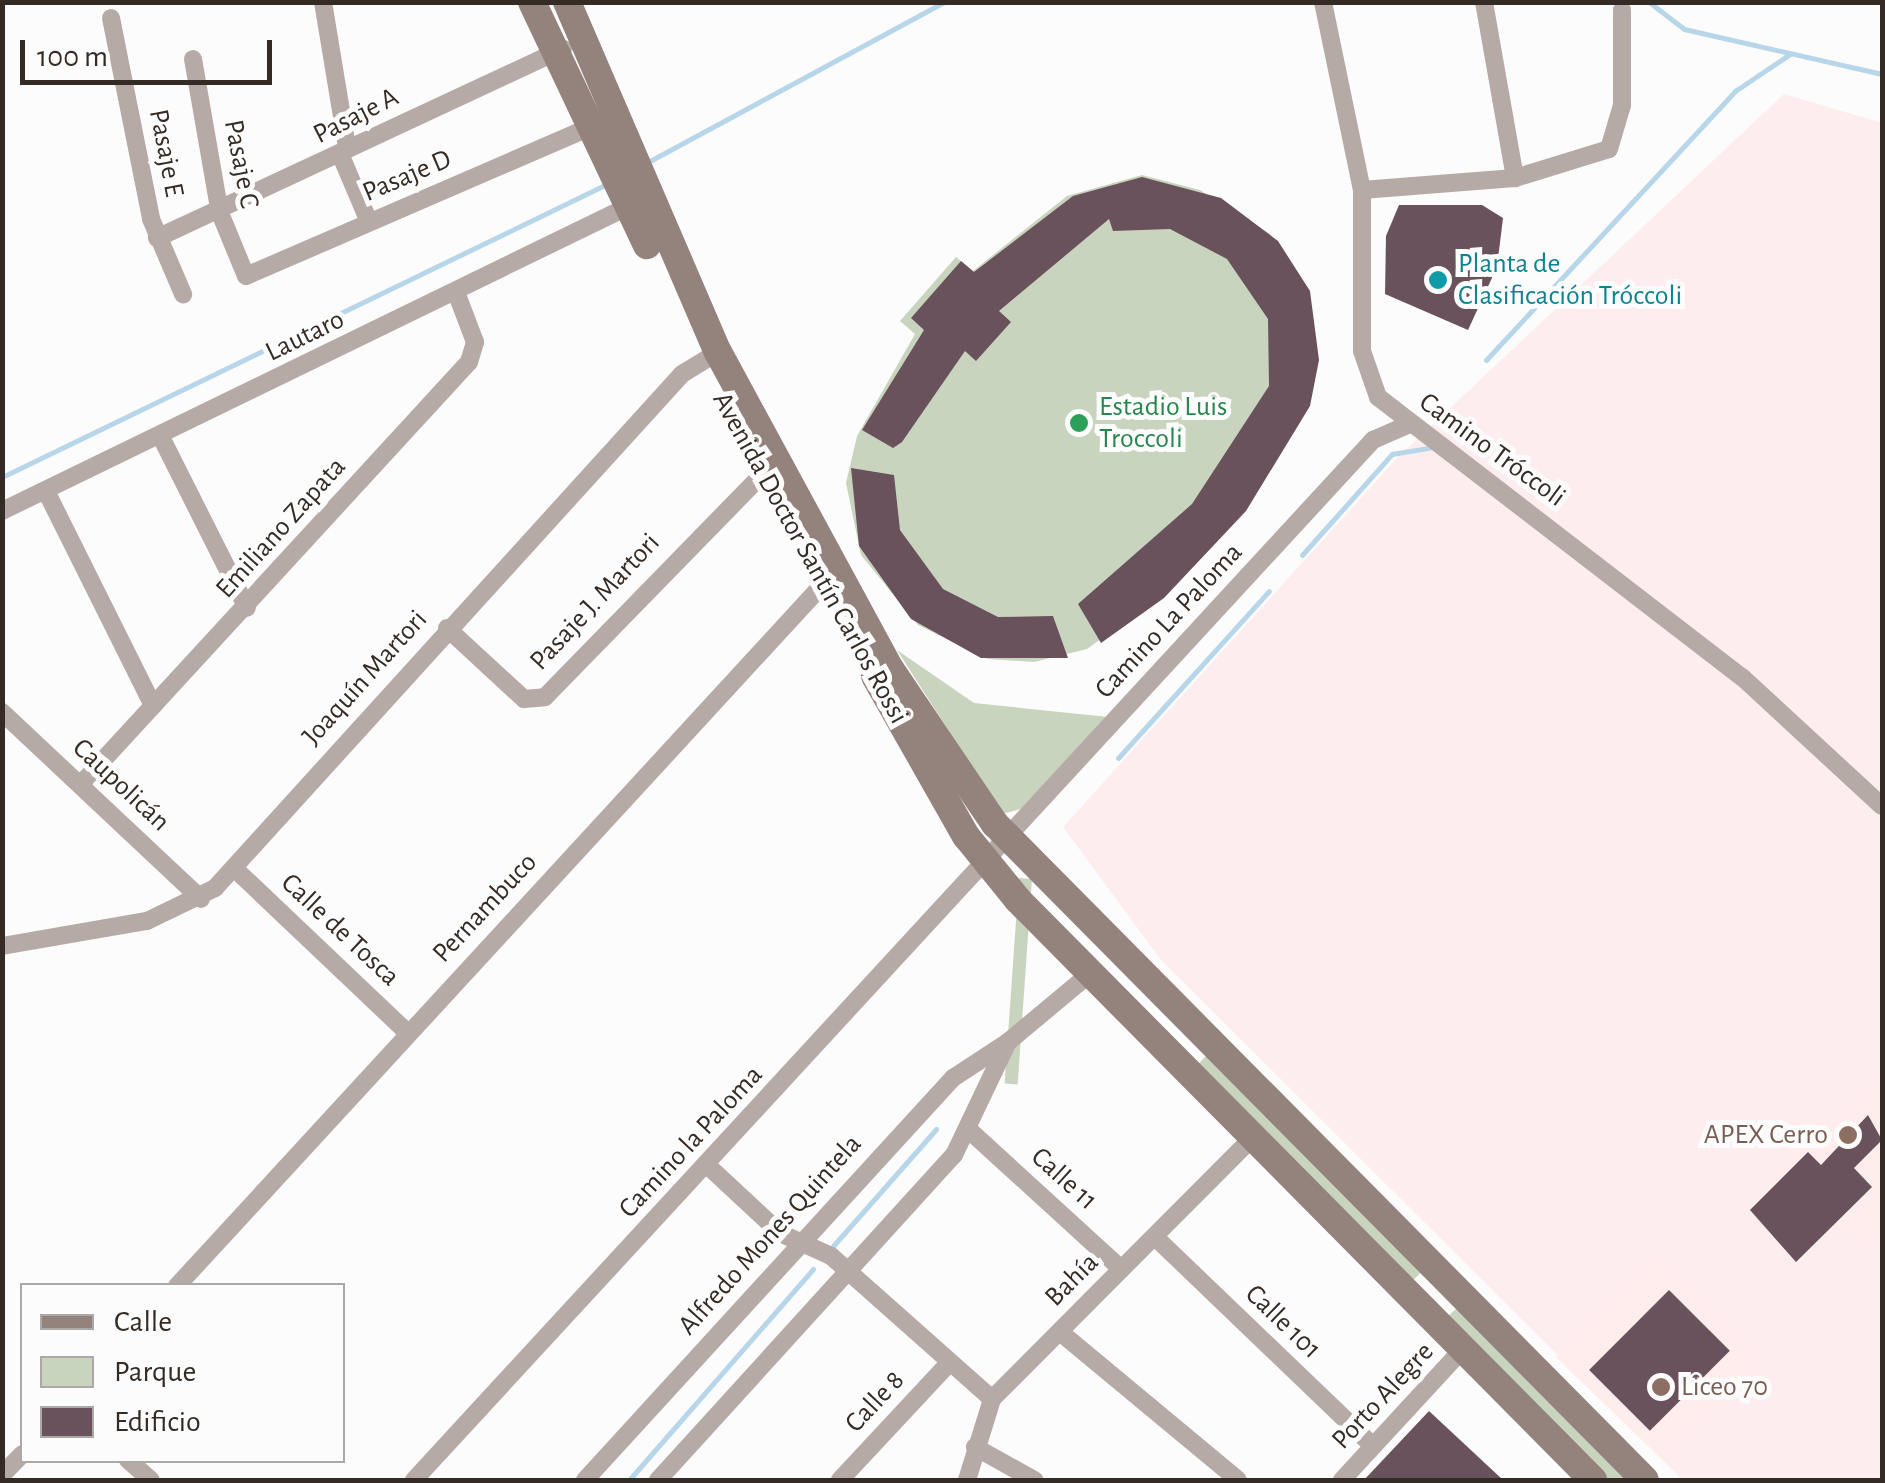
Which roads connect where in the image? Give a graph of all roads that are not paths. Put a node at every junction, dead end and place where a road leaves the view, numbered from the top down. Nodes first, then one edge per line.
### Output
1 (324, 2) edge
2 (532, 2) edge
3 (567, 2) edge
4 (1323, 2) edge
5 (1484, 2) edge
6 (1622, 10) dead end
7 (111, 18) dead end
8 (569, 46) junction
9 (193, 59) dead end
10 (593, 126) junction
11 (344, 152) junction
12 (1515, 178) junction
13 (1362, 190) junction
14 (629, 206) junction
15 (220, 213) junction
16 (369, 222) junction
17 (157, 238) junction
18 (246, 276) joint
19 (456, 292) junction
20 (183, 294) dead end
21 (710, 356) junction
22 (1378, 397) junction
23 (1410, 424) junction
24 (161, 437) junction
25 (1373, 440) junction
26 (772, 469) junction
27 (46, 491) junction
28 (2, 510) edge
29 (830, 576) junction
30 (246, 608) junction
31 (447, 628) junction
32 (153, 706) junction
33 (2, 712) edge
34 (926, 770) junction
35 (81, 784) junction
36 (1882, 806) edge
37 (1008, 841) junction
38 (988, 864) junction
39 (235, 869) junction
40 (201, 898) junction
41 (2, 946) edge
42 (1088, 975) junction
43 (407, 1032) junction
44 (1197, 1034) junction
45 (1008, 1042) junction
46 (1172, 1058) junction
47 (968, 1130) junction
48 (1251, 1139) junction
49 (708, 1166) junction
50 (1155, 1237) junction
51 (798, 1242) junction
52 (845, 1269) junction
53 (1122, 1269) junction
54 (179, 1283) edge
55 (1450, 1285) junction
56 (1424, 1310) junction
57 (1060, 1332) junction
58 (1463, 1349) junction
59 (950, 1362) junction
60 (992, 1399) junction
61 (1373, 1446) junction
62 (975, 1447) junction
63 (20, 1456) edge
64 (131, 1463) edge
65 (2, 1475) edge
66 (851, 1478) edge
67 (151, 1480) edge
68 (414, 1480) edge
69 (586, 1480) edge
70 (658, 1480) edge
71 (967, 1480) edge
72 (1034, 1480) edge
73 (1238, 1480) edge
74 (1342, 1480) edge
75 (1593, 1480) edge
76 (1646, 1480) edge

1 - 11 street
2 - 8 street, Avenida Doctor Santín Carlos Rossi
3 - 8 street, Avenida Doctor Santín Carlos Rossi
4 - 13 street, Camino Tróccoli
5 - 12 street
6 - 12 street
7 - 17 street, Pasaje E
8 - 10 street, Avenida Doctor Santín Carlos Rossi
8 - 11 street, Pasaje A
8 - 21 street, Avenida Doctor Santín Carlos Rossi
9 - 15 street, Pasaje C
10 - 14 street, Avenida Doctor Santín Carlos Rossi
10 - 16 street, Pasaje D
11 - 15 street, Pasaje A
11 - 16 street
12 - 13 street
13 - 22 street, Camino Tróccoli
14 - 19 street, Lautaro
14 - 21 street, Avenida Doctor Santín Carlos Rossi
15 - 17 street, Pasaje A
15 - 18 street, Pasaje C
16 - 18 street, Pasaje D
17 - 20 street, Pasaje E
19 - 24 street, Lautaro
19 - 30 street, Emiliano Zapata
21 - 26 street, Avenida Doctor Santín Carlos Rossi
21 - 31 street, Joaquín Martori
22 - 23 street, Camino Tróccoli
22 - 25 street
23 - 25 street, Camino La Paloma
23 - 36 street, Camino Tróccoli
24 - 27 street, Lautaro
24 - 30 street
25 - 37 street, Camino La Paloma
26 - 29 street, Avenida Doctor Santín Carlos Rossi
26 - 31 street, Pasaje J. Martori
27 - 28 street, Lautaro
27 - 32 street
29 - 34 street, Avenida Doctor Santín Carlos Rossi
29 - 37 street, Avenida Doctor Santín Carlos Rossi
29 - 43 street, Pernambuco
30 - 32 street, Emiliano Zapata
31 - 39 street, Joaquín Martori
32 - 35 street, Emiliano Zapata
33 - 35 street, Caupolicán
34 - 37 street
34 - 38 street, Avenida Doctor Santín Carlos Rossi
35 - 40 street, Caupolicán
37 - 38 street, Camino la Paloma
37 - 44 street, Avenida Doctor Santín Carlos Rossi
38 - 42 street, Avenida Doctor Santín Carlos Rossi
38 - 49 street, Camino la Paloma
39 - 40 street, Joaquín Martori
39 - 43 street, Calle de Tosca
40 - 41 street, Joaquín Martori
42 - 45 street, Alfredo Mones Quintela
42 - 46 street, Avenida Doctor Santín Carlos Rossi
43 - 54 street, Pernambuco
44 - 46 street
44 - 55 street, Avenida Doctor Santín Carlos Rossi
45 - 47 street, Alfredo Mones Quintela
45 - 51 street, Alfredo Mones Quintela
46 - 48 street, Avenida Doctor Santín Carlos Rossi
47 - 52 street, Alfredo Mones Quintela
47 - 53 street, Calle 11
48 - 50 street, Bahía
48 - 56 street, Avenida Doctor Santín Carlos Rossi
49 - 51 street
49 - 68 street, Camino la Paloma
50 - 53 street, Bahía
50 - 61 street, Calle 101
51 - 52 street
51 - 69 street, Alfredo Mones Quintela
52 - 59 street
52 - 70 street, Alfredo Mones Quintela
53 - 57 street, Bahía
55 - 56 street
55 - 76 street, Avenida Doctor Santín Carlos Rossi
56 - 58 street, Avenida Doctor Santín Carlos Rossi
57 - 60 street, Bahía
57 - 73 street
58 - 61 street, Porto Alegre
58 - 75 street, Avenida Doctor Santín Carlos Rossi
59 - 60 street
59 - 66 street, Calle 8
60 - 62 street, Bahía
61 - 74 street, Porto Alegre
62 - 71 street, Bahía
62 - 72 street
63 - 65 street
64 - 67 street

